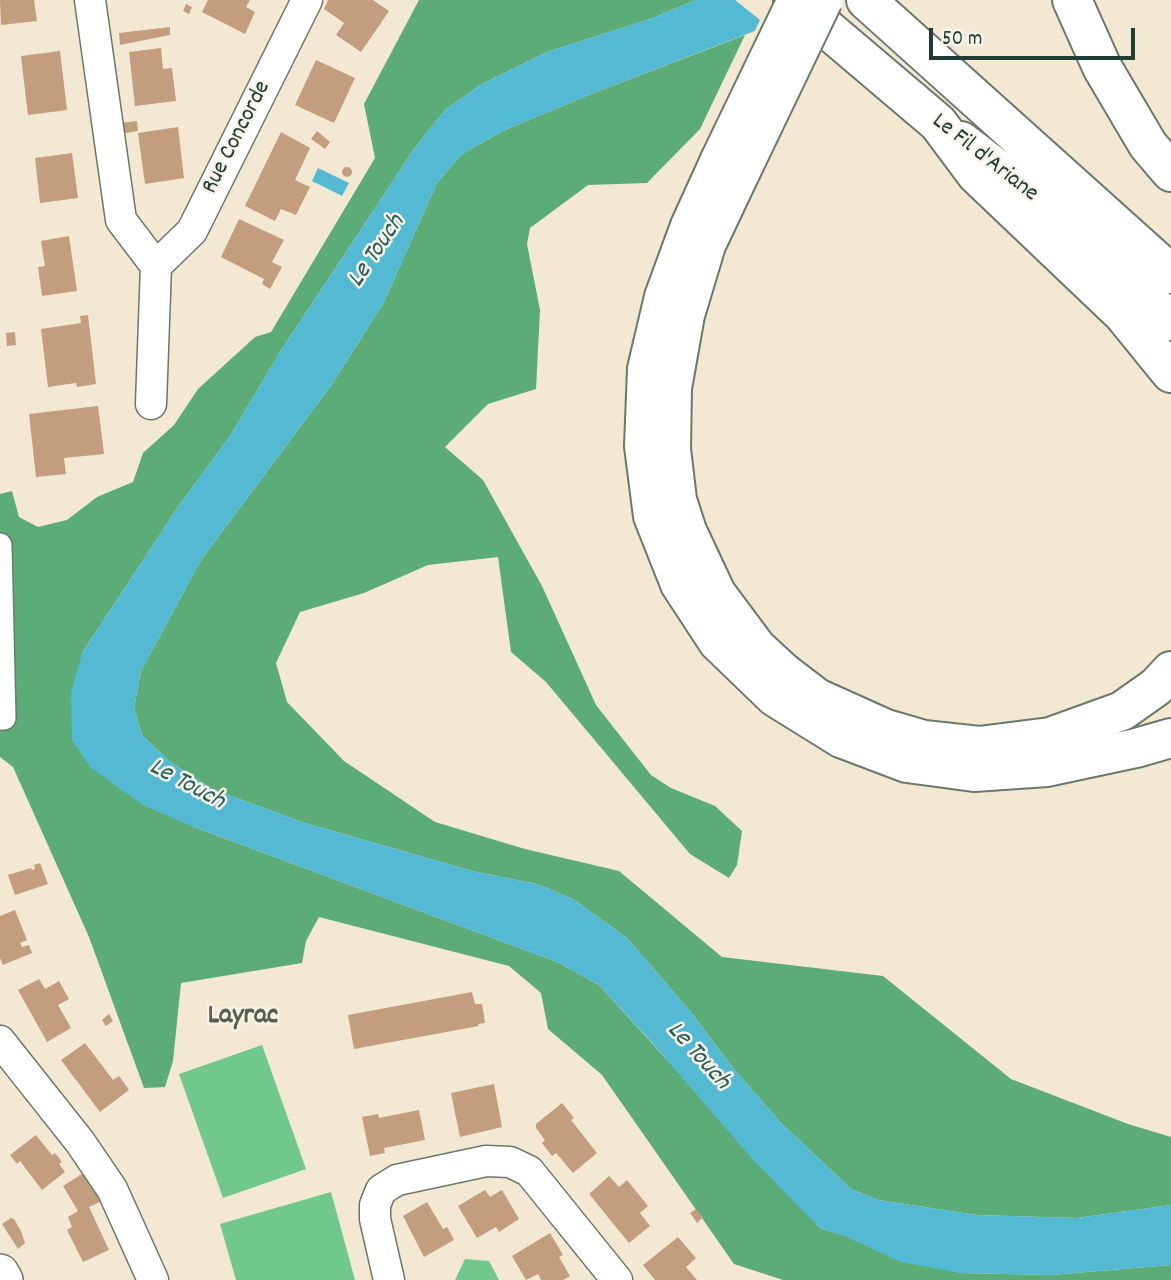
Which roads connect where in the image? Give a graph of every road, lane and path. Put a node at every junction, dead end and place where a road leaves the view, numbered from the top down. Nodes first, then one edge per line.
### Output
1 (90, 0) edge
2 (307, 0) edge
3 (795, 0) edge
4 (823, 0) edge
5 (866, 0) edge
6 (1072, 0) edge
7 (937, 123) junction
8 (730, 166) junction
9 (1171, 172) edge
10 (156, 266) junction
11 (1171, 274) edge
12 (1171, 321) edge
13 (1171, 373) edge
14 (151, 404) dead end
15 (0, 545) edge
16 (1171, 671) edge
17 (0, 718) edge
18 (1171, 738) edge
19 (0, 1041) edge
20 (0, 1273) edge
21 (388, 1279) edge
22 (4, 1280) edge
23 (153, 1280) edge
24 (617, 1280) edge

1 - 10 street
2 - 10 street, Rue Concorde
3 - 7 highway, Le Fil d'Ariane, bridge
3 - 8 highway, bridge
4 - 8 highway, bridge
5 - 11 highway, Le Fil d'Ariane
6 - 9 highway
7 - 12 highway, Le Fil d'Ariane
7 - 13 highway
8 - 16 highway
8 - 18 highway
10 - 14 street
15 - 17 street
19 - 23 street
20 - 22 street
21 - 24 street

